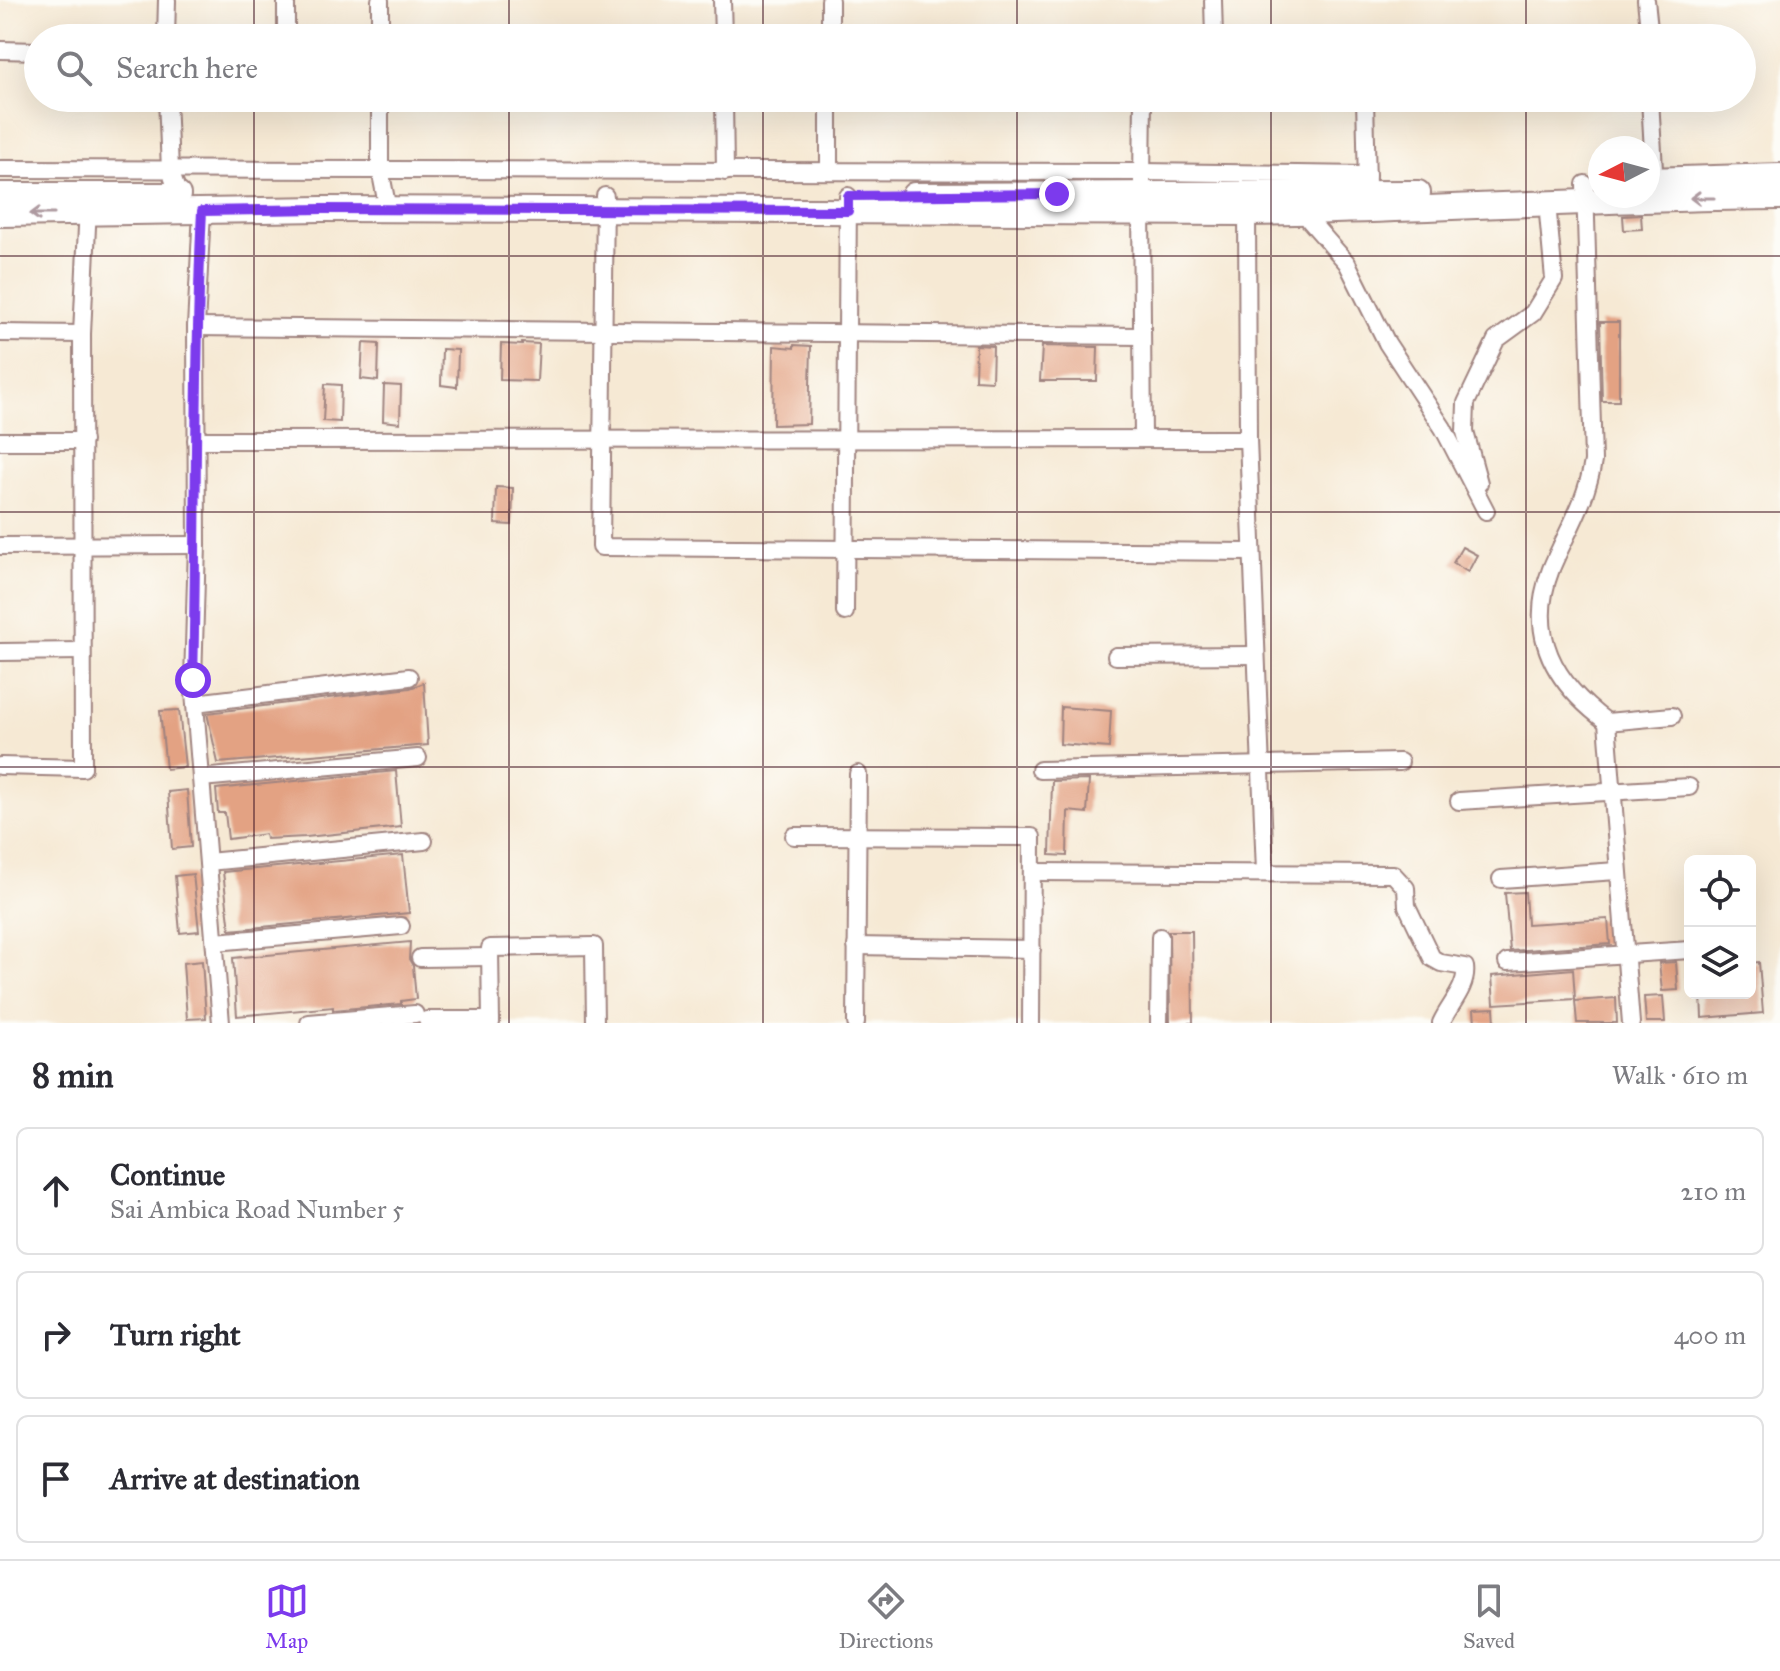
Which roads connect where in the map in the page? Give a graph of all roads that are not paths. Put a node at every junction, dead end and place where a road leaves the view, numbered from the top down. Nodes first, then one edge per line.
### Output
1 (167, 0) edge
2 (286, 0) edge
3 (380, 0) edge
4 (722, 0) edge
5 (830, 0) edge
6 (1213, 0) edge
7 (1646, 0) edge
8 (166, 24) edge
9 (286, 24) edge
10 (380, 24) edge
11 (723, 24) edge
12 (830, 24) edge
13 (1214, 24) edge
14 (1649, 24) edge
15 (0, 50) edge
16 (24, 51) edge
17 (168, 112) edge
18 (380, 112) edge
19 (724, 112) edge
20 (829, 112) edge
21 (1143, 112) edge
22 (1365, 112) edge
23 (1650, 112) edge
24 (1651, 136) edge
25 (0, 169) edge
26 (380, 169) junction
27 (170, 170) junction
28 (829, 171) junction
29 (725, 172) junction
30 (1780, 176) edge
31 (1367, 185) junction
32 (1660, 185) edge
33 (1660, 187) edge
34 (1588, 189) edge
35 (1588, 190) edge
36 (1142, 193) junction
37 (0, 195) edge
38 (1780, 197) edge
39 (387, 202) junction
40 (1547, 203) junction
41 (88, 204) junction
42 (605, 204) junction
43 (848, 204) junction
44 (1248, 204) junction
45 (1308, 204) junction
46 (188, 206) junction
47 (1590, 208) edge
48 (0, 214) edge
49 (196, 327) junction
50 (602, 331) junction
51 (0, 333) edge
52 (848, 333) junction
53 (82, 334) junction
54 (1141, 336) junction
55 (847, 439) junction
56 (1143, 439) junction
57 (1248, 439) junction
58 (196, 440) junction
59 (601, 440) junction
60 (0, 441) edge
61 (83, 441) junction
62 (197, 545) junction
63 (0, 546) edge
64 (83, 546) junction
65 (846, 549) junction
66 (1252, 552) junction
67 (845, 612) dead end
68 (82, 651) junction
69 (0, 652) edge
70 (1255, 655) junction
71 (1116, 656) dead end
72 (409, 677) dead end
73 (195, 703) junction
74 (1672, 716) dead end
75 (1607, 722) junction
76 (418, 758) dead end
77 (1400, 762) dead end
78 (0, 766) edge
79 (1260, 767) junction
80 (1040, 770) dead end
81 (858, 774) dead end
82 (201, 778) junction
83 (1689, 787) dead end
84 (1611, 792) junction
85 (1459, 801) dead end
86 (794, 836) dead end
87 (857, 837) junction
88 (424, 841) dead end
89 (208, 862) junction
90 (1617, 871) junction
91 (1032, 872) junction
92 (1265, 872) junction
93 (1501, 879) dead end
94 (401, 926) dead end
95 (1160, 937) dead end
96 (215, 942) junction
97 (856, 946) junction
98 (1032, 949) junction
99 (1684, 950) edge
100 (490, 952) junction
101 (1625, 953) junction
102 (420, 958) dead end
103 (1507, 962) dead end
104 (491, 1021) edge
105 (221, 1023) edge
106 (309, 1023) edge
107 (595, 1023) edge
108 (856, 1023) edge
109 (1031, 1023) edge
110 (1159, 1023) edge
111 (1441, 1023) edge
112 (1631, 1023) edge

1 - 8 street
2 - 9 street
3 - 10 street
4 - 11 street
5 - 12 street
6 - 13 street
7 - 14 street
15 - 16 street
17 - 27 street
18 - 26 street
19 - 29 street
20 - 28 street
21 - 36 street
22 - 31 street
23 - 24 street
25 - 27 street
26 - 27 street
26 - 29 street
26 - 39 street
27 - 46 street
28 - 29 street
28 - 36 street
30 - 32 street
31 - 34 street
31 - 36 street
31 - 45 street
38 -> 33 street
35 - 40 street
36 - 43 street
36 - 44 street
36 - 54 street
37 - 41 street
39 - 42 street
39 - 46 street
40 - 45 street
40 - 45 street
41 - 46 street
41 -> 48 street
41 - 53 street
42 - 43 street
42 - 50 street
43 - 52 street
44 - 45 street
44 - 57 street
46 - 49 street
47 - 75 street
49 - 50 street
49 - 58 street
50 - 52 street
50 - 59 street
51 - 53 street
52 - 54 street
52 - 55 street
53 - 61 street
54 - 56 street
55 - 56 street
55 - 59 street
55 - 65 street
56 - 57 street
57 - 66 street
58 - 59 street
58 - 62 street
59 - 65 street
60 - 61 street
61 - 64 street
62 - 64 street
62 - 73 street
63 - 64 street
64 - 68 street
65 - 66 street
65 - 67 street
66 - 70 street
68 - 69 street
68 - 78 street
70 - 71 street
70 - 79 street
72 - 73 street
73 - 82 street
74 - 75 street
75 - 84 street
76 - 82 street
77 - 79 street
79 - 80 street
79 - 92 street
81 - 87 street
82 - 89 street
83 - 84 street
84 - 85 street
84 - 90 street
86 - 87 street
87 - 91 street
87 - 97 street
88 - 89 street
89 - 96 street
90 - 93 street
90 - 101 street
91 - 92 street
91 - 98 street
92 - 111 street
94 - 96 street
95 - 110 street
96 - 105 street
97 - 98 street
97 - 108 street
98 - 109 street
99 - 101 street
100 - 102 street
100 - 104 street
100 - 107 street
101 - 103 street
101 - 112 street
104 - 106 street

